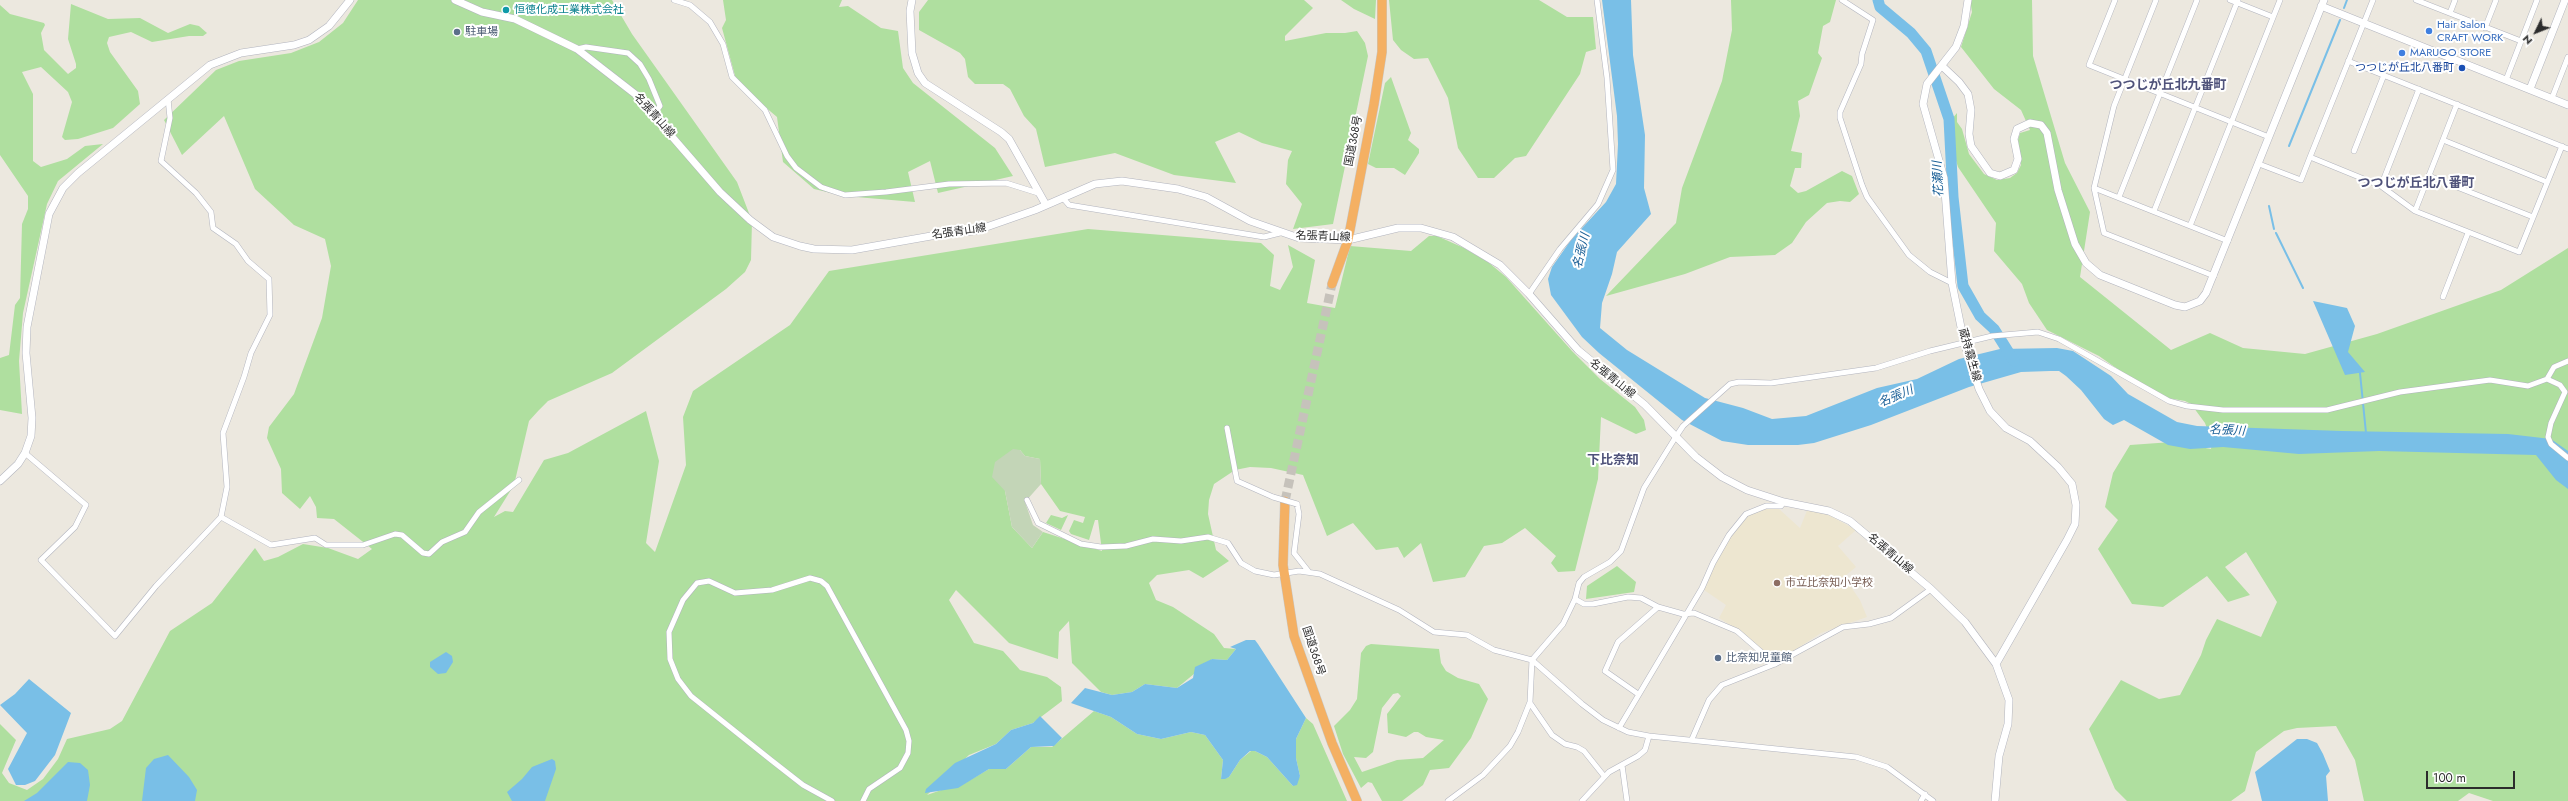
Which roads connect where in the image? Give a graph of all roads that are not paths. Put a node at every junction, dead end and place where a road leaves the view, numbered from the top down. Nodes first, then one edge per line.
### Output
1 (350, 0) edge
2 (454, 0) edge
3 (674, 0) edge
4 (912, 0) edge
5 (1382, 0) edge
6 (1597, 0) edge
7 (1842, 0) edge
8 (1968, 0) edge
9 (2115, 0) edge
10 (2156, 0) edge
11 (2197, 0) edge
12 (2230, 0) edge
13 (2280, 0) edge
14 (2373, 0) edge
15 (2416, 0) edge
16 (2455, 0) edge
17 (2496, 0) edge
18 (2537, 0) edge
19 (2566, 0) edge
20 (2238, 1) edge
21 (2322, 3) edge
22 (2450, 13) junction
23 (2273, 18) junction
24 (2364, 23) junction
25 (2485, 28) junction
26 (2521, 41) junction
27 (577, 49) junction
28 (2568, 59) edge
29 (2348, 61) junction
30 (1942, 66) junction
31 (2384, 76) junction
32 (2124, 79) junction
33 (2506, 80) junction
34 (2419, 89) junction
35 (2530, 89) junction
36 (2160, 93) junction
37 (2552, 98) junction
38 (168, 99) junction
39 (2457, 104) junction
40 (2568, 105) edge
41 (2195, 107) junction
42 (654, 114) junction
43 (2231, 121) junction
44 (2270, 137) junction
45 (2443, 140) junction
46 (2562, 146) junction
47 (2568, 148) edge
48 (2354, 151) dead end
49 (2310, 157) junction
50 (2259, 164) junction
51 (2429, 176) junction
52 (2547, 182) junction
53 (2381, 186) junction
54 (2094, 188) junction
55 (1038, 192) junction
56 (2118, 197) junction
57 (1063, 198) junction
58 (1046, 205) junction
59 (2415, 211) junction
60 (2154, 212) junction
61 (2533, 217) junction
62 (2190, 226) junction
63 (2468, 232) junction
64 (1280, 233) junction
65 (1348, 240) junction
66 (2228, 241) junction
67 (2214, 276) junction
68 (1952, 283) junction
69 (1332, 284) tunnel mouth
70 (1529, 294) junction
71 (2443, 297) dead end
72 (1964, 342) junction
73 (2568, 361) edge
74 (2547, 379) junction
75 (1227, 428) dead end
76 (1675, 438) junction
77 (25, 453) junction
78 (2568, 458) edge
79 (519, 480) dead end
80 (0, 481) edge
81 (1027, 500) dead end
82 (1285, 501) tunnel mouth
83 (1784, 502) junction
84 (221, 517) junction
85 (1309, 572) junction
86 (1284, 573) junction
87 (1931, 589) junction
88 (1575, 600) junction
89 (1658, 606) junction
90 (1687, 613) junction
91 (1532, 660) junction
92 (1774, 664) junction
93 (1996, 664) junction
94 (1638, 694) junction
95 (1530, 703) junction
96 (1619, 728) junction
97 (1649, 736) junction
98 (1692, 739) junction
99 (1622, 765) junction
100 (1604, 776) junction
101 (1925, 794) junction
102 (1451, 800) edge
103 (832, 801) edge
104 (863, 801) edge
105 (1356, 801) edge
106 (1582, 801) edge
107 (1627, 801) edge
108 (1921, 801) edge
109 (1933, 801) edge
110 (1995, 801) edge

1 - 38 main road
2 - 27 main road, 名張青山線
3 - 55 street
4 - 55 main road
5 - 65 highway, 国道368号
6 - 70 street
7 - 68 street
8 - 30 main road, 蔵持霧生線
9 - 32 street
10 - 32 street
11 - 36 street
12 - 20 street
13 - 23 street
14 - 24 street
15 - 22 street
16 - 22 street
17 - 25 street
18 - 26 street
19 - 35 main road
20 - 23 street
20 - 41 street
21 - 24 main road
21 - 44 main road
22 - 25 street
23 - 43 street
24 - 29 street
24 - 33 main road
25 - 26 street
26 - 33 street
27 - 42 main road, 名張青山線
27 - 42 street
28 - 37 street
29 - 31 street
29 - 49 street
30 - 67 main road
30 - 68 main road, 蔵持霧生線
31 - 34 street
31 - 48 street
32 - 36 street
32 - 54 street
33 - 35 main road
34 - 39 street
34 - 53 street
35 - 37 main road
36 - 41 street
36 - 56 street
37 - 40 main road
38 - 77 main road
38 - 84 street
39 - 45 street
39 - 46 street
41 - 43 street
41 - 60 street
42 - 58 main road, 名張青山線
43 - 44 street
43 - 62 street
44 - 50 main road
45 - 51 street
45 - 52 street
46 - 47 street
46 - 52 street
49 - 50 street
49 - 53 street
50 - 66 main road
51 - 59 street
51 - 61 street
52 - 61 street
53 - 59 street
54 - 56 street
54 - 67 street
55 - 58 main road
56 - 60 street
57 - 58 main road, 名張青山線
57 - 64 street
57 - 64 main road, 名張青山線
59 - 63 street
60 - 62 street
61 - 63 street
62 - 66 street
63 - 71 street
64 - 65 main road, 名張青山線
65 - 69 highway, 国道368号
65 - 70 main road, 名張青山線
66 - 67 main road
68 - 72 main road, 蔵持霧生線
70 - 76 main road, 名張青山線
72 - 74 street
72 - 76 street
72 - 93 main road, 蔵持霧生線
73 - 74 street
74 - 78 street
75 - 85 street, bridge
76 - 83 main road, 名張青山線
76 - 88 street
77 - 80 main road
77 - 84 street
79 - 84 street
81 - 86 street
82 - 86 highway, 国道368号
83 - 87 main road, 名張青山線
83 - 90 street
85 - 86 street
85 - 91 street
86 - 105 highway, 国道368号
87 - 92 street
87 - 93 main road, 名張青山線
88 - 89 street
88 - 91 street
89 - 90 street
89 - 94 street
90 - 92 street
90 - 94 street
91 - 95 street
91 - 96 street
92 - 98 street
93 - 110 main road, 名張青山線
94 - 96 street
95 - 100 street
95 - 102 street
96 - 97 street
97 - 98 street
97 - 99 street
98 - 101 street
99 - 100 street
99 - 107 street
100 - 106 street
101 - 108 street
101 - 109 street
103 - 104 street

